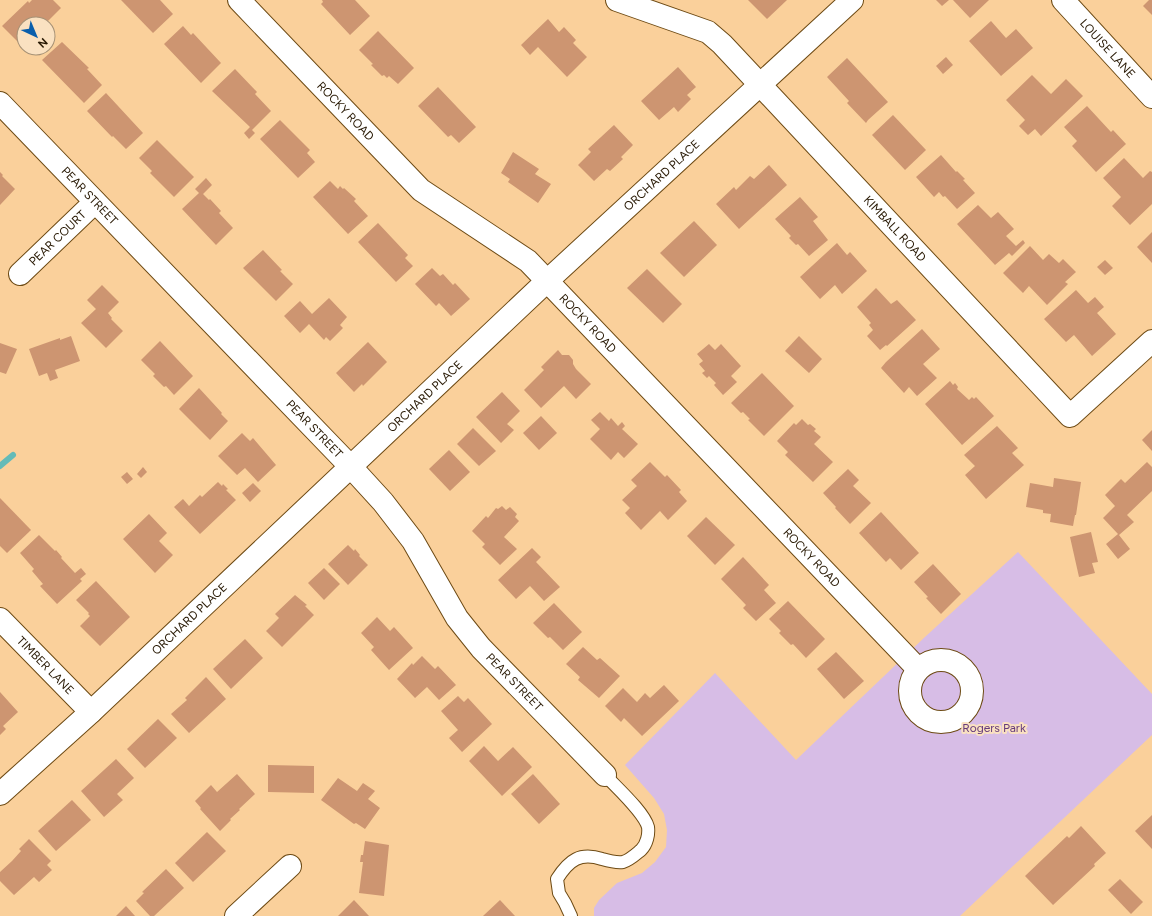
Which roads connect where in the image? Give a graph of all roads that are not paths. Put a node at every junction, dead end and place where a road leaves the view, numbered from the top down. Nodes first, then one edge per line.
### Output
1 (239, 0) edge
2 (617, 0) edge
3 (852, 0) edge
4 (1063, 0) edge
5 (761, 85) junction
6 (1152, 97) edge
7 (0, 103) edge
8 (95, 202) junction
9 (20, 274) dead end
10 (547, 282) junction
11 (1152, 341) edge
12 (352, 467) junction
13 (0, 619) edge
14 (918, 669) dead end
15 (91, 712) junction
16 (605, 775) joint
17 (0, 794) edge
18 (290, 866) dead end
19 (236, 916) edge
20 (570, 916) edge

1 - 10 street, ROCKY ROAD
2 - 5 street, KIMBALL ROAD
3 - 5 street, ORCHARD PLACE
4 - 6 street, LOUISE LANE
5 - 10 street, ORCHARD PLACE
5 - 11 street, KIMBALL ROAD
7 - 8 street, PEAR STREET
8 - 9 street, PEAR COURT
8 - 12 street, PEAR STREET
10 - 12 street, ORCHARD PLACE
10 - 14 street, ROCKY ROAD
12 - 15 street, ORCHARD PLACE
12 - 16 street, PEAR STREET
13 - 15 street, TIMBER LANE
15 - 17 street, ORCHARD PLACE
16 - 20 lane
18 - 19 street

